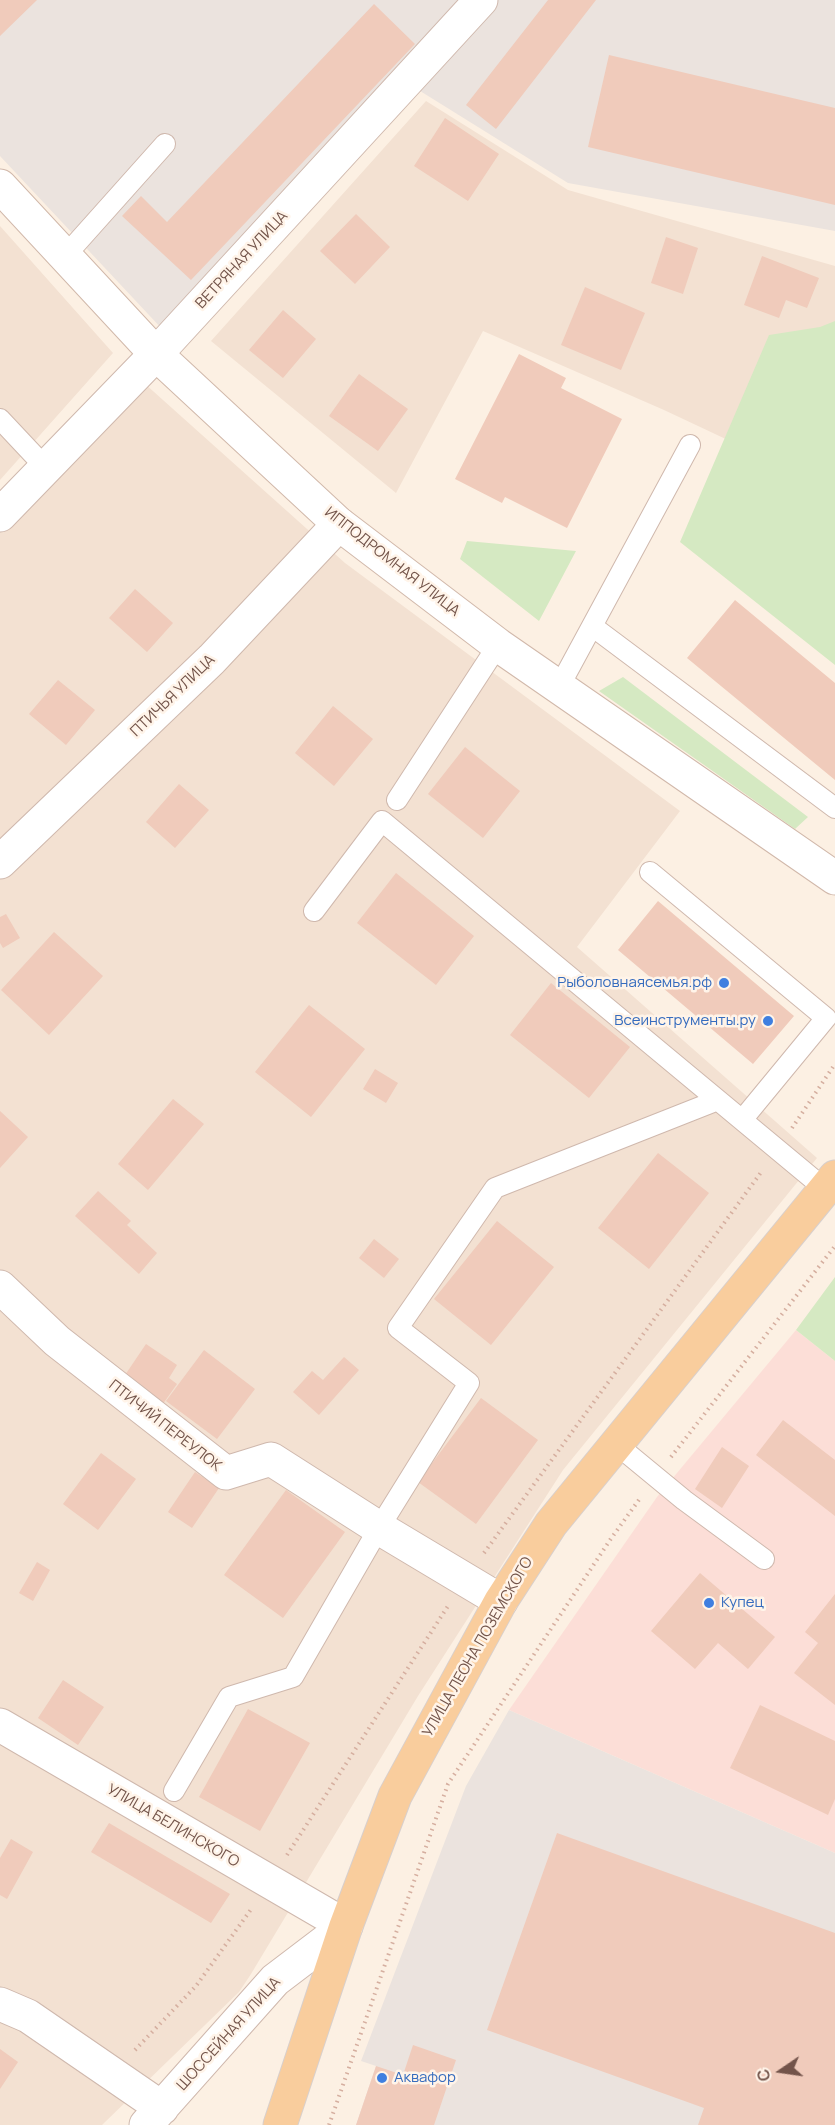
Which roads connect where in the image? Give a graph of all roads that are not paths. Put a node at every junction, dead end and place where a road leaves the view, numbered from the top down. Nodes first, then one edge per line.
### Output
1 (481, 0) edge
2 (165, 144) dead end
3 (0, 186) edge
4 (65, 256) junction
5 (156, 354) junction
6 (0, 419) edge
7 (690, 445) dead end
8 (46, 468) junction
9 (0, 515) edge
10 (339, 524) junction
11 (592, 626) junction
12 (498, 645) junction
13 (559, 687) junction
14 (398, 800) dead end
15 (835, 808) edge
16 (0, 862) edge
17 (650, 872) dead end
18 (835, 878) edge
19 (314, 911) dead end
20 (718, 1100) junction
21 (742, 1120) junction
22 (830, 1183) edge
23 (0, 1287) edge
24 (616, 1444) junction
25 (379, 1528) junction
26 (764, 1559) dead end
27 (501, 1601) junction
28 (0, 1725) edge
29 (174, 1791) dead end
30 (346, 1926) junction
31 (0, 2004) edge
32 (154, 2117) edge
33 (280, 2125) edge

1 - 5 street, ВЕТРЯНАЯ УЛИЦА
2 - 4 lane
3 - 4 street, ИППОДРОМНАЯ УЛИЦА
4 - 5 street, ИППОДРОМНАЯ УЛИЦА
5 - 8 street, ВЕТРЯНАЯ УЛИЦА
5 - 10 street, ИППОДРОМНАЯ УЛИЦА
6 - 8 lane
7 - 11 lane
8 - 9 street, ВЕТРЯНАЯ УЛИЦА
10 - 12 street, ИППОДРОМНАЯ УЛИЦА
10 - 16 street, ПТИЧЬЯ УЛИЦА
11 - 13 lane
11 - 15 lane
12 - 13 street, ИППОДРОМНАЯ УЛИЦА
12 - 14 lane
13 - 18 street, ИППОДРОМНАЯ УЛИЦА
17 - 21 lane
19 - 20 lane
20 - 21 lane
20 - 25 lane
21 - 22 lane
22 - 24 main road, УЛИЦА ЛЕОНА ПОЗЕМСКОГО
23 - 25 street, ПТИЧИЙ ПЕРЕУЛОК
24 - 26 lane
24 - 27 main road, УЛИЦА ЛЕОНА ПОЗЕМСКОГО
25 - 27 street, ПТИЧИЙ ПЕРЕУЛОК
25 - 29 lane
27 - 30 main road, УЛИЦА ЛЕОНА ПОЗЕМСКОГО
28 - 30 street, УЛИЦА БЕЛИНСКОГО
30 - 32 street, ШОССЕЙНАЯ УЛИЦА
30 - 33 main road, УЛИЦА ЛЕОНА ПОЗЕМСКОГО
31 - 32 street

